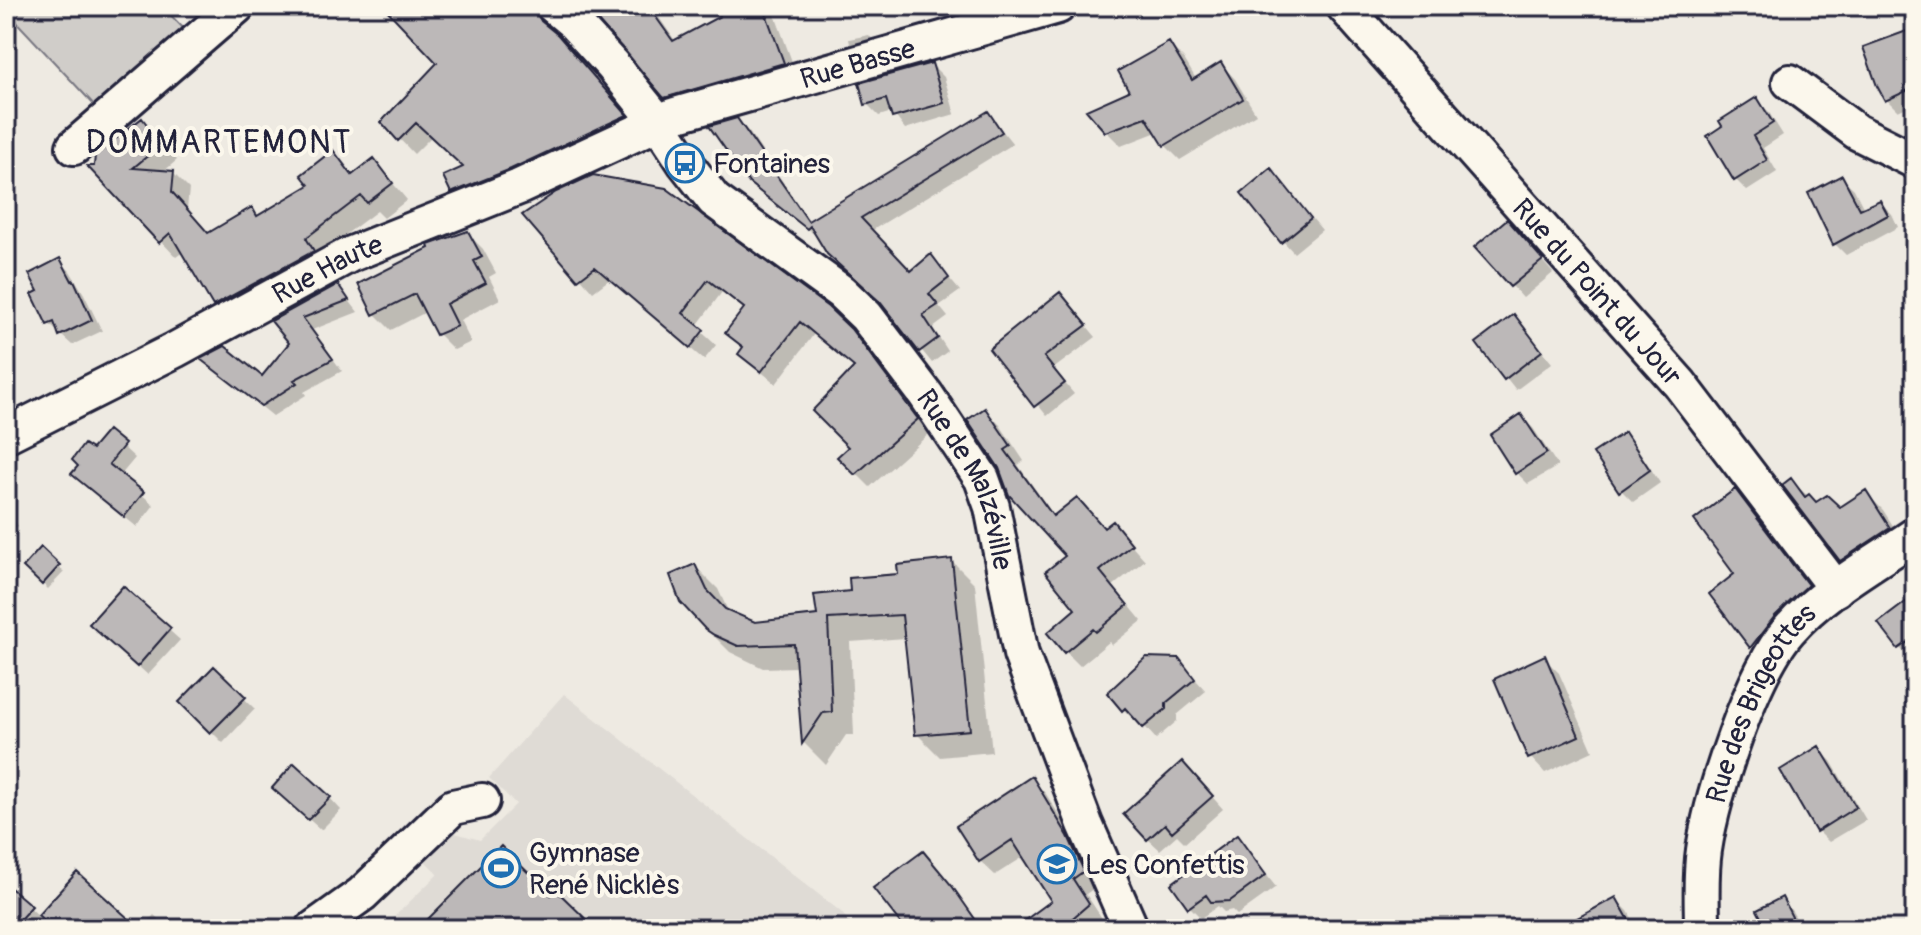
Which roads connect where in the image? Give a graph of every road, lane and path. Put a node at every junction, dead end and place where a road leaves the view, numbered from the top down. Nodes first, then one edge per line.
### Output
1 (237, 6) edge
2 (554, 6) edge
3 (1058, 6) edge
4 (1344, 6) edge
5 (1790, 82) dead end
6 (658, 122) junction
7 (74, 147) dead end
8 (1915, 161) edge
9 (6, 435) edge
10 (1915, 535) edge
11 (1836, 589) junction
12 (482, 801) dead end
13 (313, 929) edge
14 (1131, 929) edge
15 (1702, 929) edge

1 - 7 street
2 - 6 street, Rue de Malzéville
3 - 6 street, Rue Basse
4 - 11 street, Rue du Point du Jour
5 - 8 street
6 - 9 street, Rue Haute
6 - 14 street, Rue de Malzéville
10 - 11 street, Rue des Brigeottes
11 - 15 street, Rue des Brigeottes
12 - 13 street

